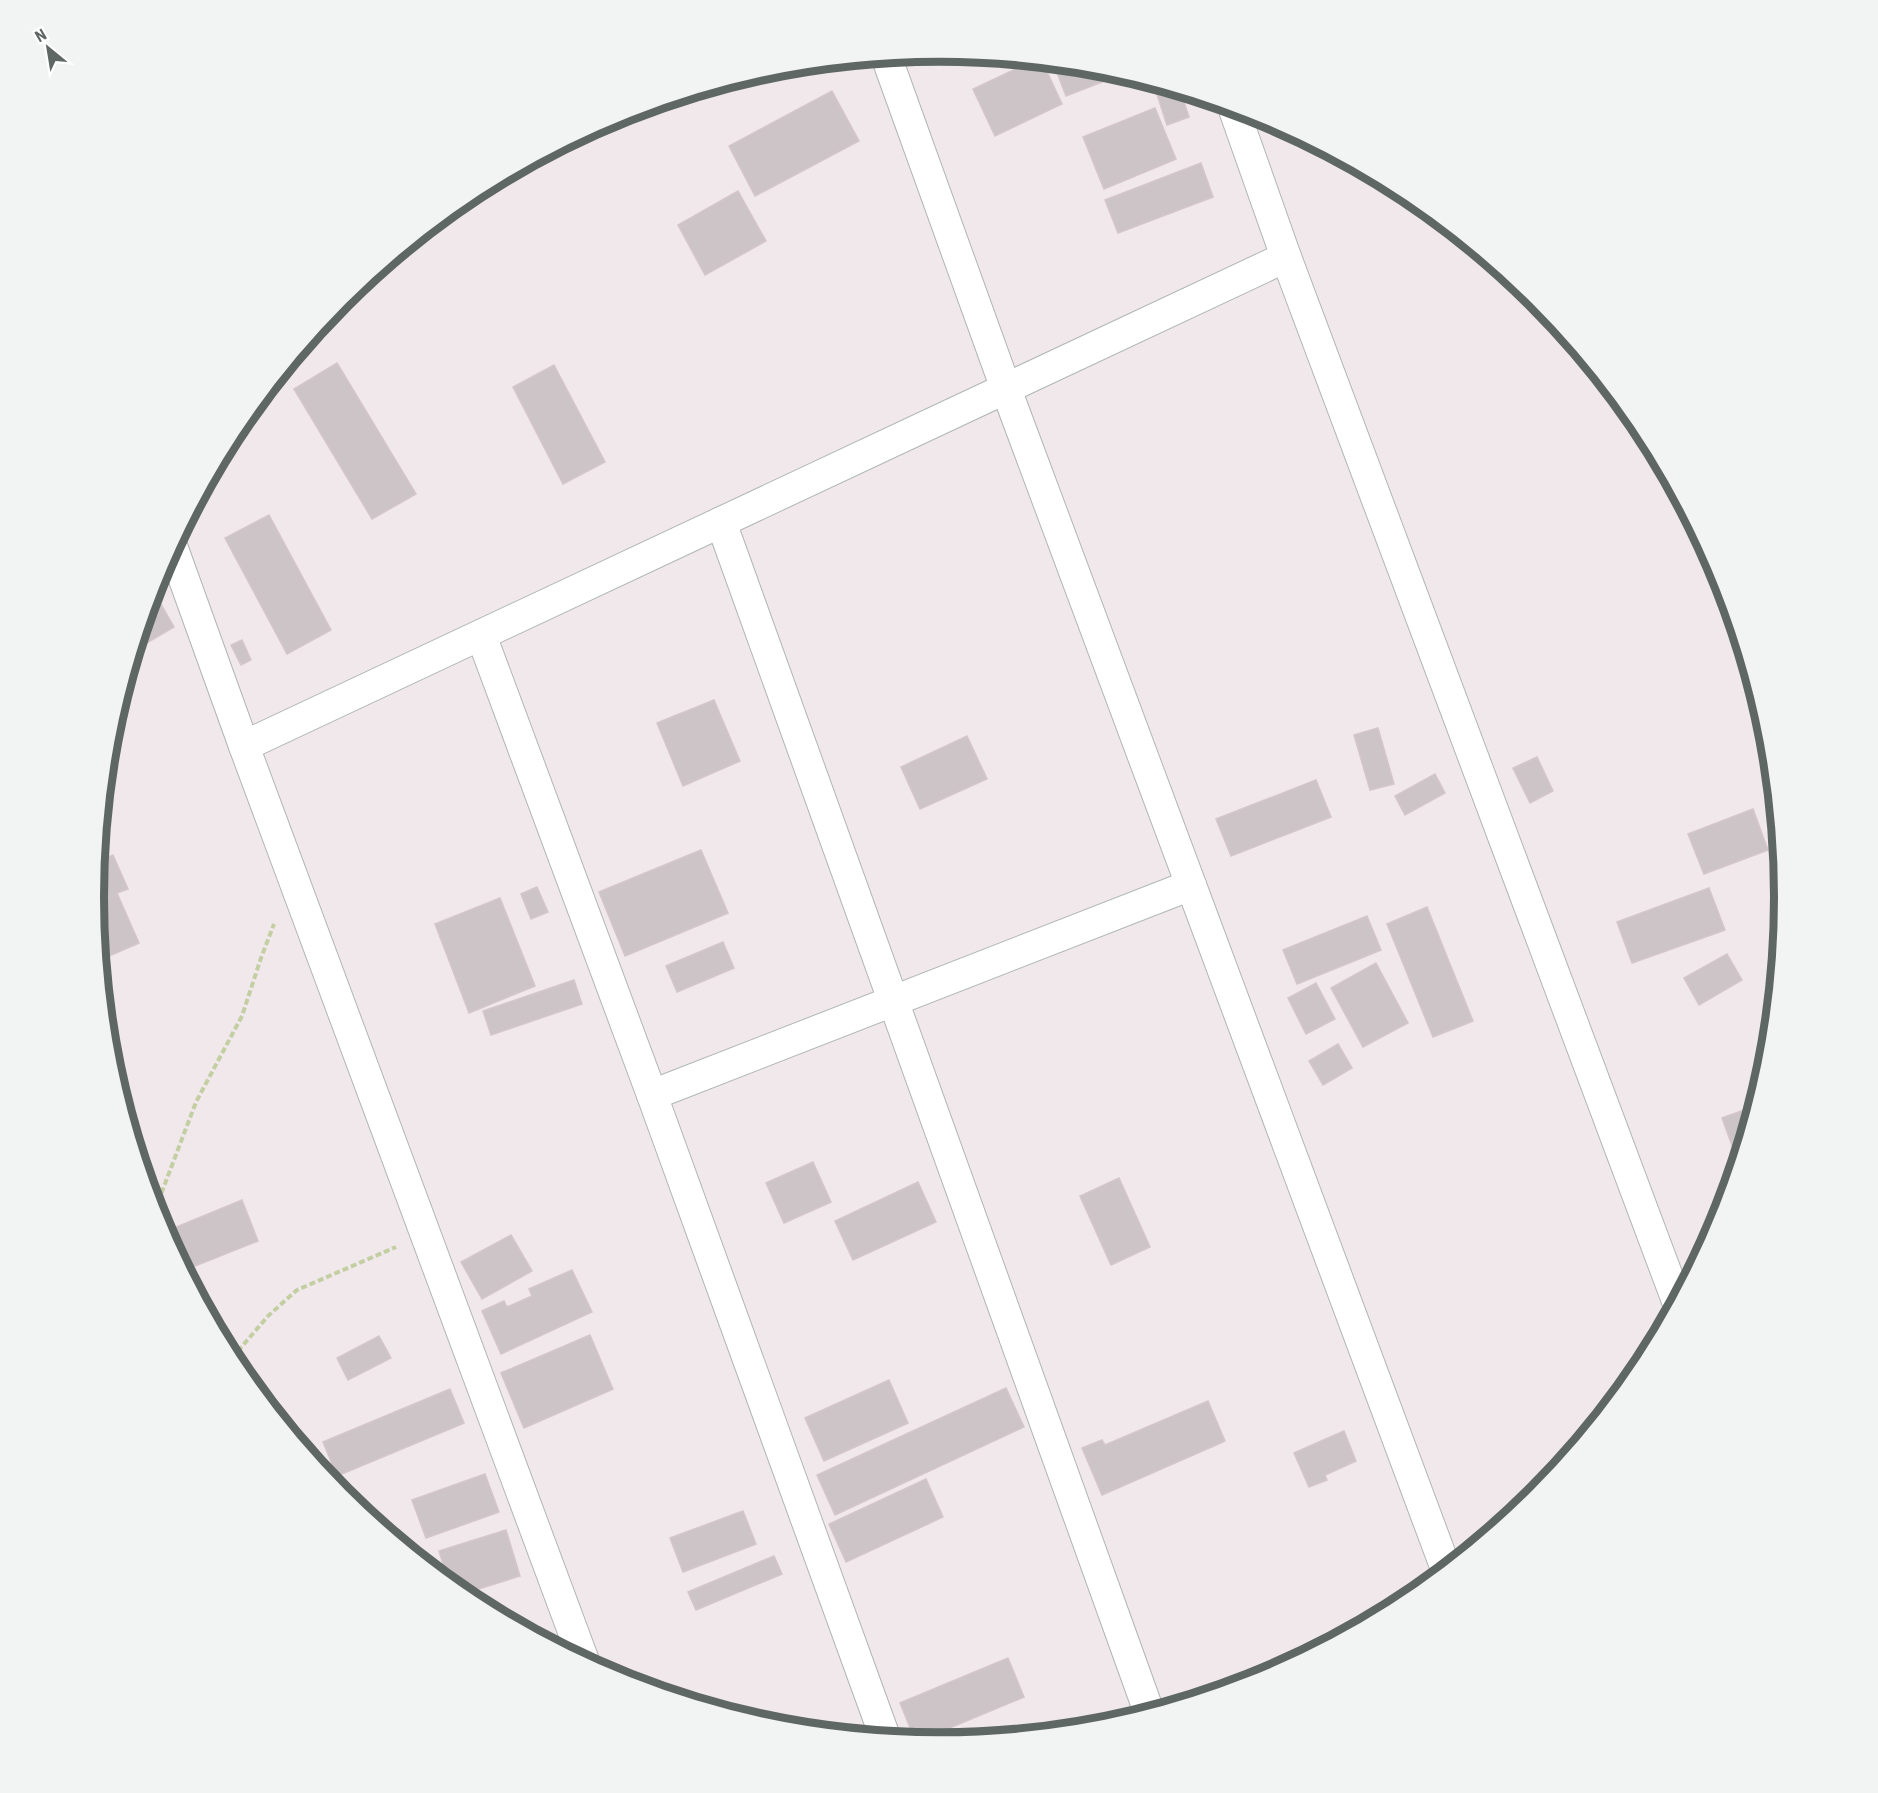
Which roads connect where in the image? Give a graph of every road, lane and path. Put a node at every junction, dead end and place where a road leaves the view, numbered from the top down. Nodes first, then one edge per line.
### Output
1 (888, 63) edge
2 (1237, 117) edge
3 (1286, 257) junction
4 (1005, 389) junction
5 (721, 522) junction
6 (176, 558) edge
7 (481, 635) junction
8 (244, 746) junction
9 (290, 869) junction
10 (1191, 885) junction
11 (892, 1002) junction
12 (652, 1095) junction
13 (160, 1196) edge
14 (425, 1234) junction
15 (1674, 1292) edge
16 (239, 1350) edge
17 (1443, 1562) edge
18 (580, 1650) edge
19 (1146, 1705) edge
20 (882, 1730) edge

1 - 4 street
2 - 3 street
3 - 4 street
3 - 15 street
4 - 5 street
4 - 10 street
5 - 7 street
5 - 11 street
6 - 8 street
7 - 8 street
7 - 12 street
8 - 9 street
9 - 13 path
9 - 14 street
10 - 11 street
10 - 17 street
11 - 12 street
11 - 19 street
12 - 20 street
14 - 16 path
14 - 18 street

